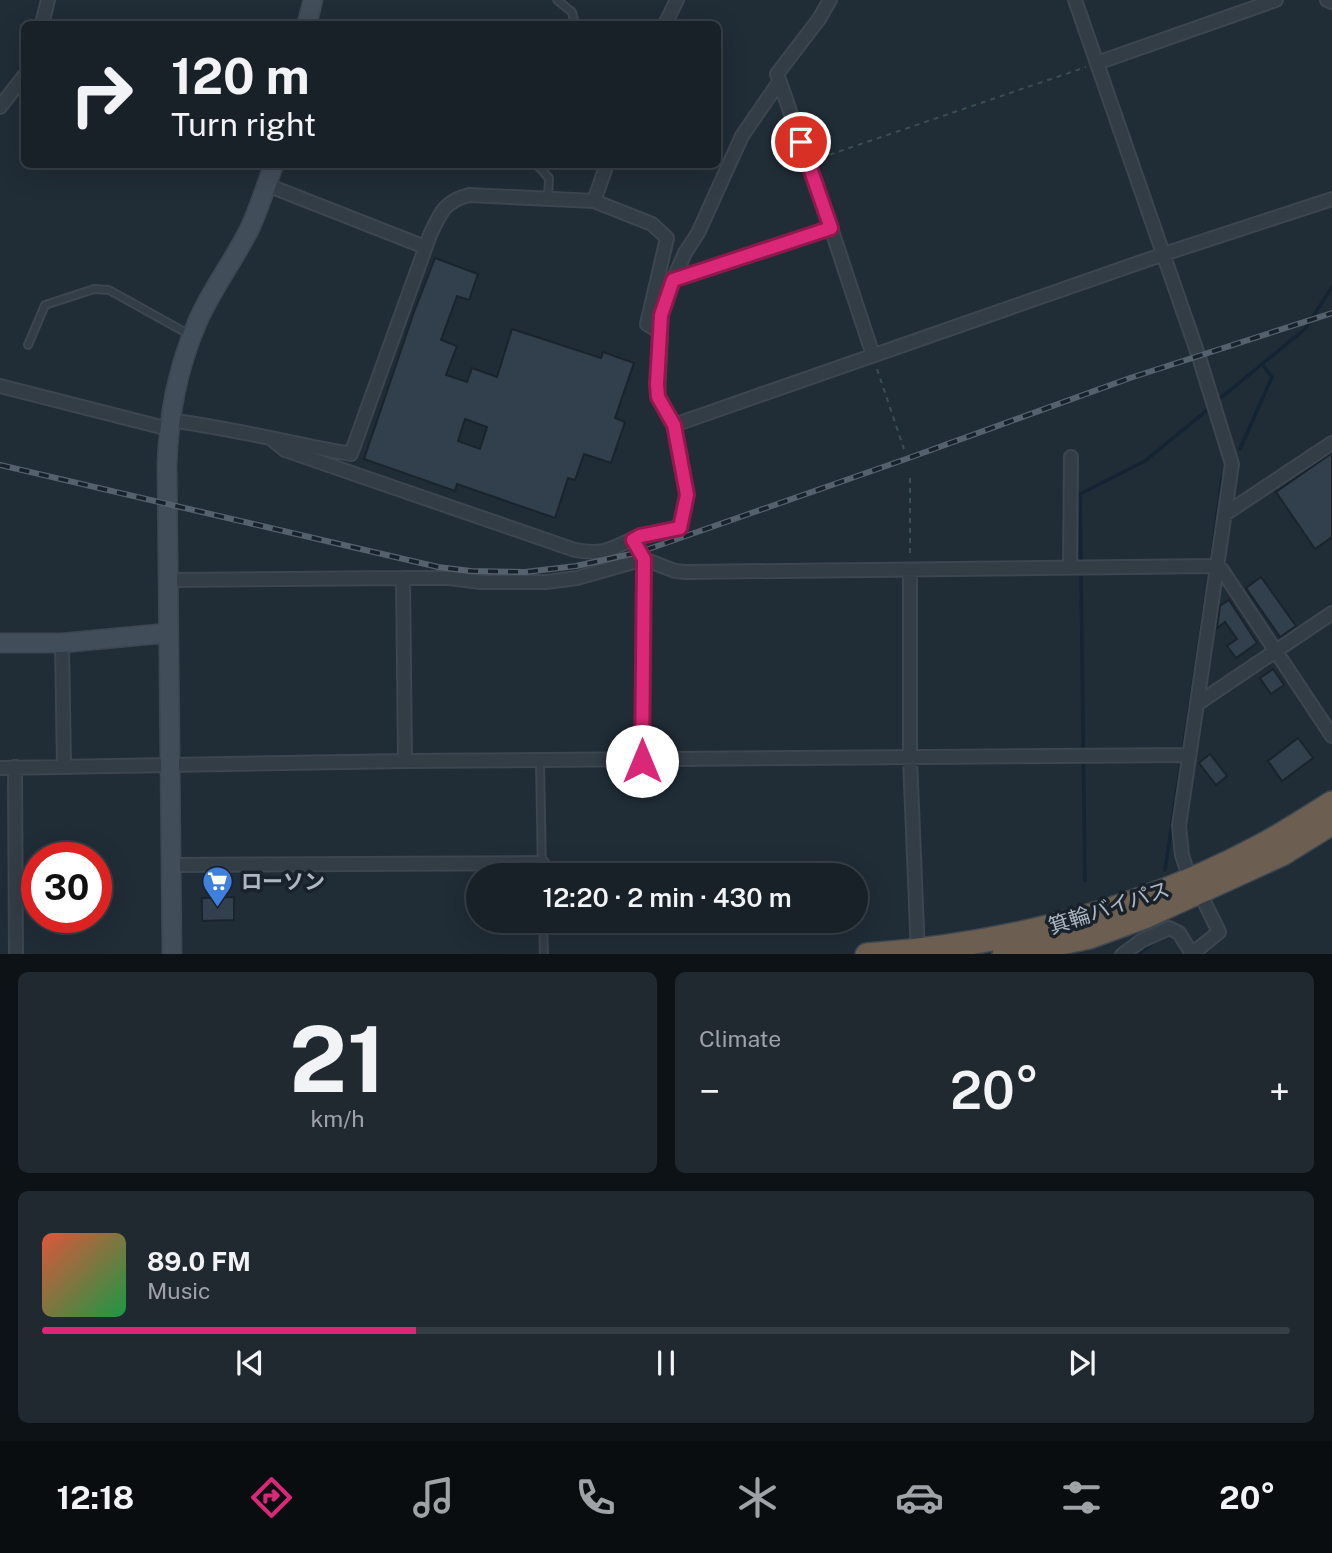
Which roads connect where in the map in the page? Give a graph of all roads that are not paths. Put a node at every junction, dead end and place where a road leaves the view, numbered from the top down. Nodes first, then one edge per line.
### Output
1 (48, 0) edge
2 (313, 0) edge
3 (557, 0) edge
4 (677, 0) edge
5 (830, 0) edge
6 (1075, 0) edge
7 (1276, 0) edge
8 (1327, 0) edge
9 (1332, 2) edge
10 (43, 21) edge
11 (308, 21) edge
12 (574, 21) edge
13 (666, 21) edge
14 (1097, 63) junction
15 (21, 80) edge
16 (779, 82) junction
17 (0, 107) edge
18 (273, 168) edge
19 (539, 168) edge
20 (606, 168) edge
21 (267, 185) junction
22 (548, 198) junction
23 (1332, 199) edge
24 (594, 201) junction
25 (831, 228) junction
26 (425, 247) junction
27 (1164, 254) junction
28 (673, 280) junction
29 (661, 333) junction
30 (192, 336) junction
31 (28, 345) dead end
32 (873, 355) junction
33 (0, 386) edge
34 (169, 425) junction
35 (674, 425) junction
36 (274, 441) junction
37 (1332, 443) edge
38 (1071, 457) dead end
39 (1225, 514) junction
40 (633, 540) junction
41 (644, 559) junction
42 (1211, 566) junction
43 (1078, 568) junction
44 (910, 569) junction
45 (403, 578) junction
46 (168, 580) junction
47 (1332, 613) edge
48 (168, 633) junction
49 (0, 643) edge
50 (62, 643) junction
51 (1275, 650) junction
52 (1197, 704) junction
53 (1332, 736) edge
54 (1184, 755) junction
55 (910, 758) junction
56 (405, 761) junction
57 (540, 761) junction
58 (642, 761) junction
59 (171, 765) junction
60 (64, 766) junction
61 (15, 767) junction
62 (0, 768) edge
63 (1332, 803) edge
64 (1332, 823) edge
65 (542, 863) edge
66 (171, 865) junction
67 (466, 868) edge
68 (1195, 886) junction
69 (543, 933) edge
70 (918, 953) edge
71 (16, 954) edge
72 (172, 954) edge
73 (544, 954) edge
74 (867, 954) edge
75 (1004, 954) edge
76 (1122, 954) edge
77 (1192, 954) edge

1 - 10 street
2 - 11 street
3 - 12 lane
4 - 13 street
5 - 16 street
6 - 14 street
7 - 14 street
8 - 9 street
14 - 27 street
15 - 17 street
16 - 25 street
16 - 28 street
18 - 21 street
19 - 22 lane
20 - 24 street
21 - 26 street
21 - 30 street
22 - 24 street
22 - 26 street
23 - 27 street
24 - 29 street
25 - 28 street
25 - 32 street
26 - 36 street
27 - 32 street
27 - 39 street
28 - 29 street
29 - 35 street
30 - 31 lane
30 - 34 street
32 - 35 street
33 - 34 street
34 - 36 street
34 - 46 street
35 - 40 street
36 - 40 street
37 - 39 street
38 - 43 street
39 - 42 street
40 - 41 street
41 - 44 street
41 - 45 street
41 - 58 street
42 - 43 street
42 - 51 street
42 - 52 street
43 - 44 street
44 - 55 street
45 - 46 street
45 - 56 street
46 - 48 street
47 - 51 street
48 - 50 street
48 - 59 street
49 - 50 street
50 - 60 street
51 - 52 street
51 - 53 street
52 - 54 street
54 - 55 street
54 - 68 street
55 - 58 street
55 - 70 street
56 - 57 street
56 - 59 street
57 - 58 street
57 - 65 lane
59 - 60 street
59 - 66 street
60 - 61 street
61 - 62 street
61 - 71 street
63 - 68 highway, 箕輪バイパス
64 - 68 highway, 箕輪バイパス
66 - 67 street
66 - 72 street
68 - 70 highway, 箕輪バイパス
68 - 75 highway, 箕輪バイパス
68 - 77 street
69 - 73 lane
70 - 74 highway, 箕輪バイパス
76 - 77 street

